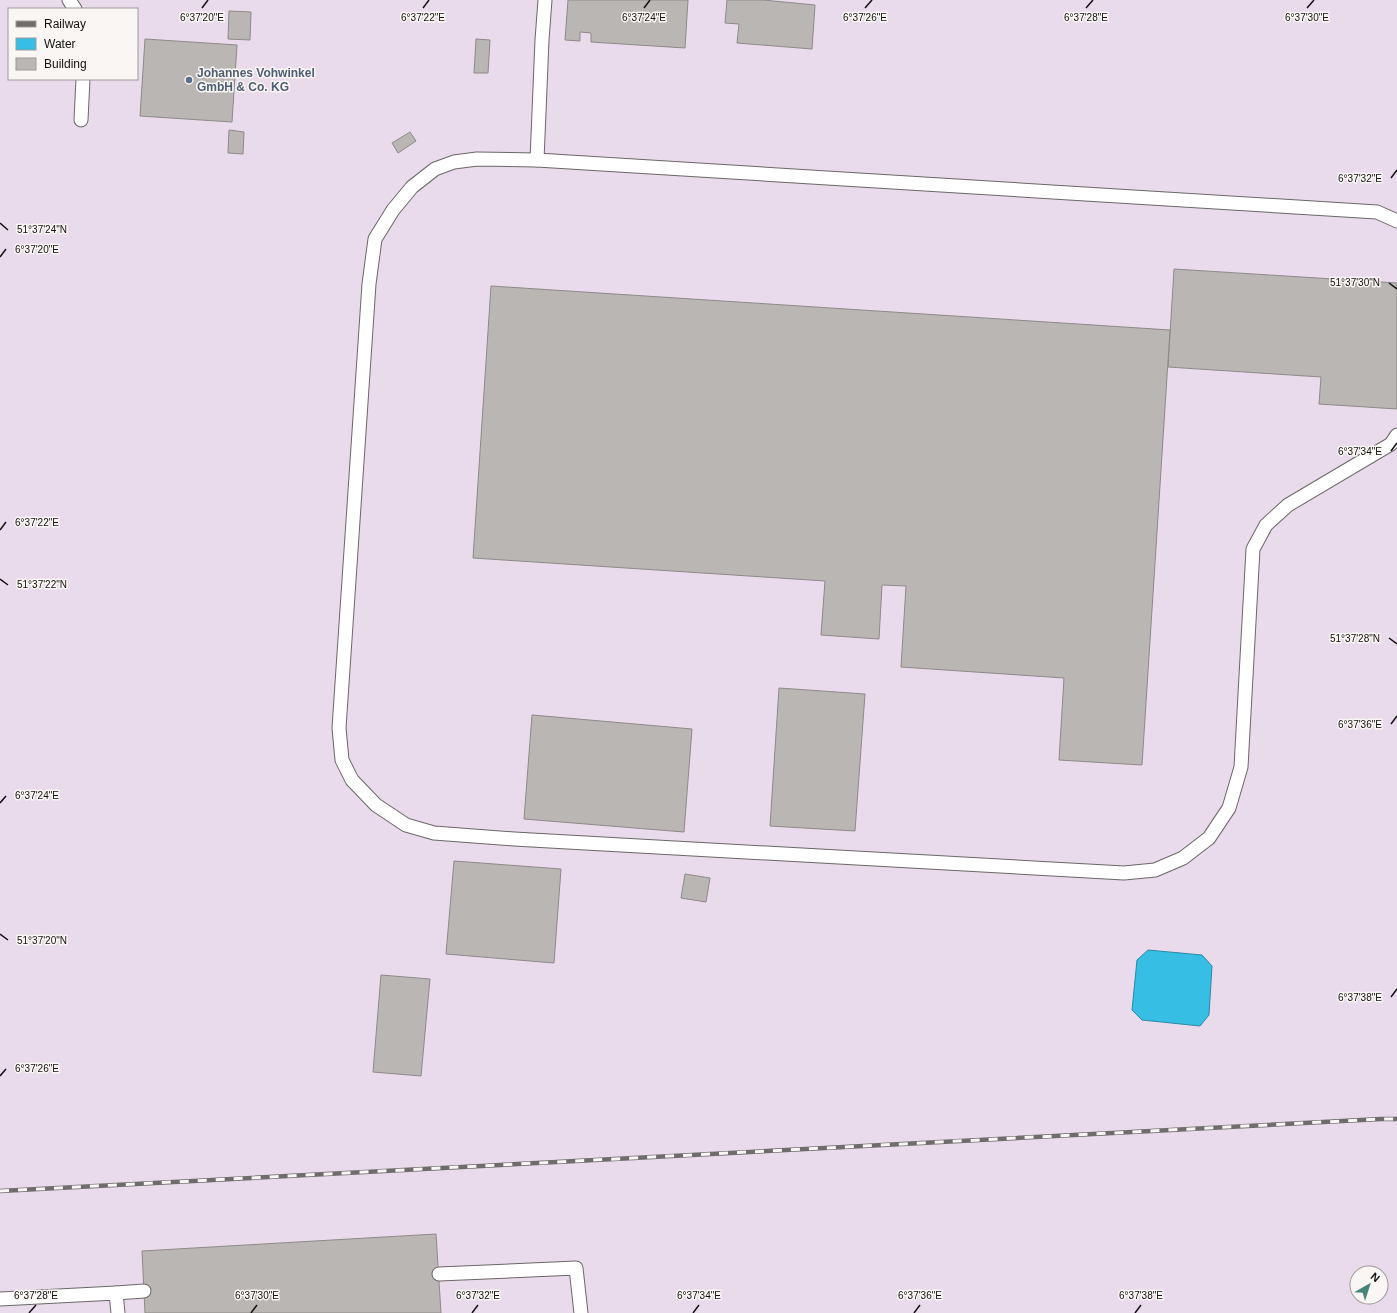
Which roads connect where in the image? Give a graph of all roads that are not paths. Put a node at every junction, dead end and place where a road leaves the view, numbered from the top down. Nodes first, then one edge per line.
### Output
1 (545, 0) edge
2 (83, 80) edge
3 (81, 120) dead end
4 (537, 160) junction
5 (1397, 221) edge
6 (1397, 435) edge
7 (438, 1274) dead end
8 (144, 1291) dead end
9 (116, 1293) junction
10 (0, 1299) edge
11 (118, 1313) edge
12 (581, 1313) edge

1 - 4 lane
2 - 3 lane
4 - 5 lane
4 - 6 lane
7 - 12 lane
8 - 9 lane
9 - 10 lane
9 - 11 lane

